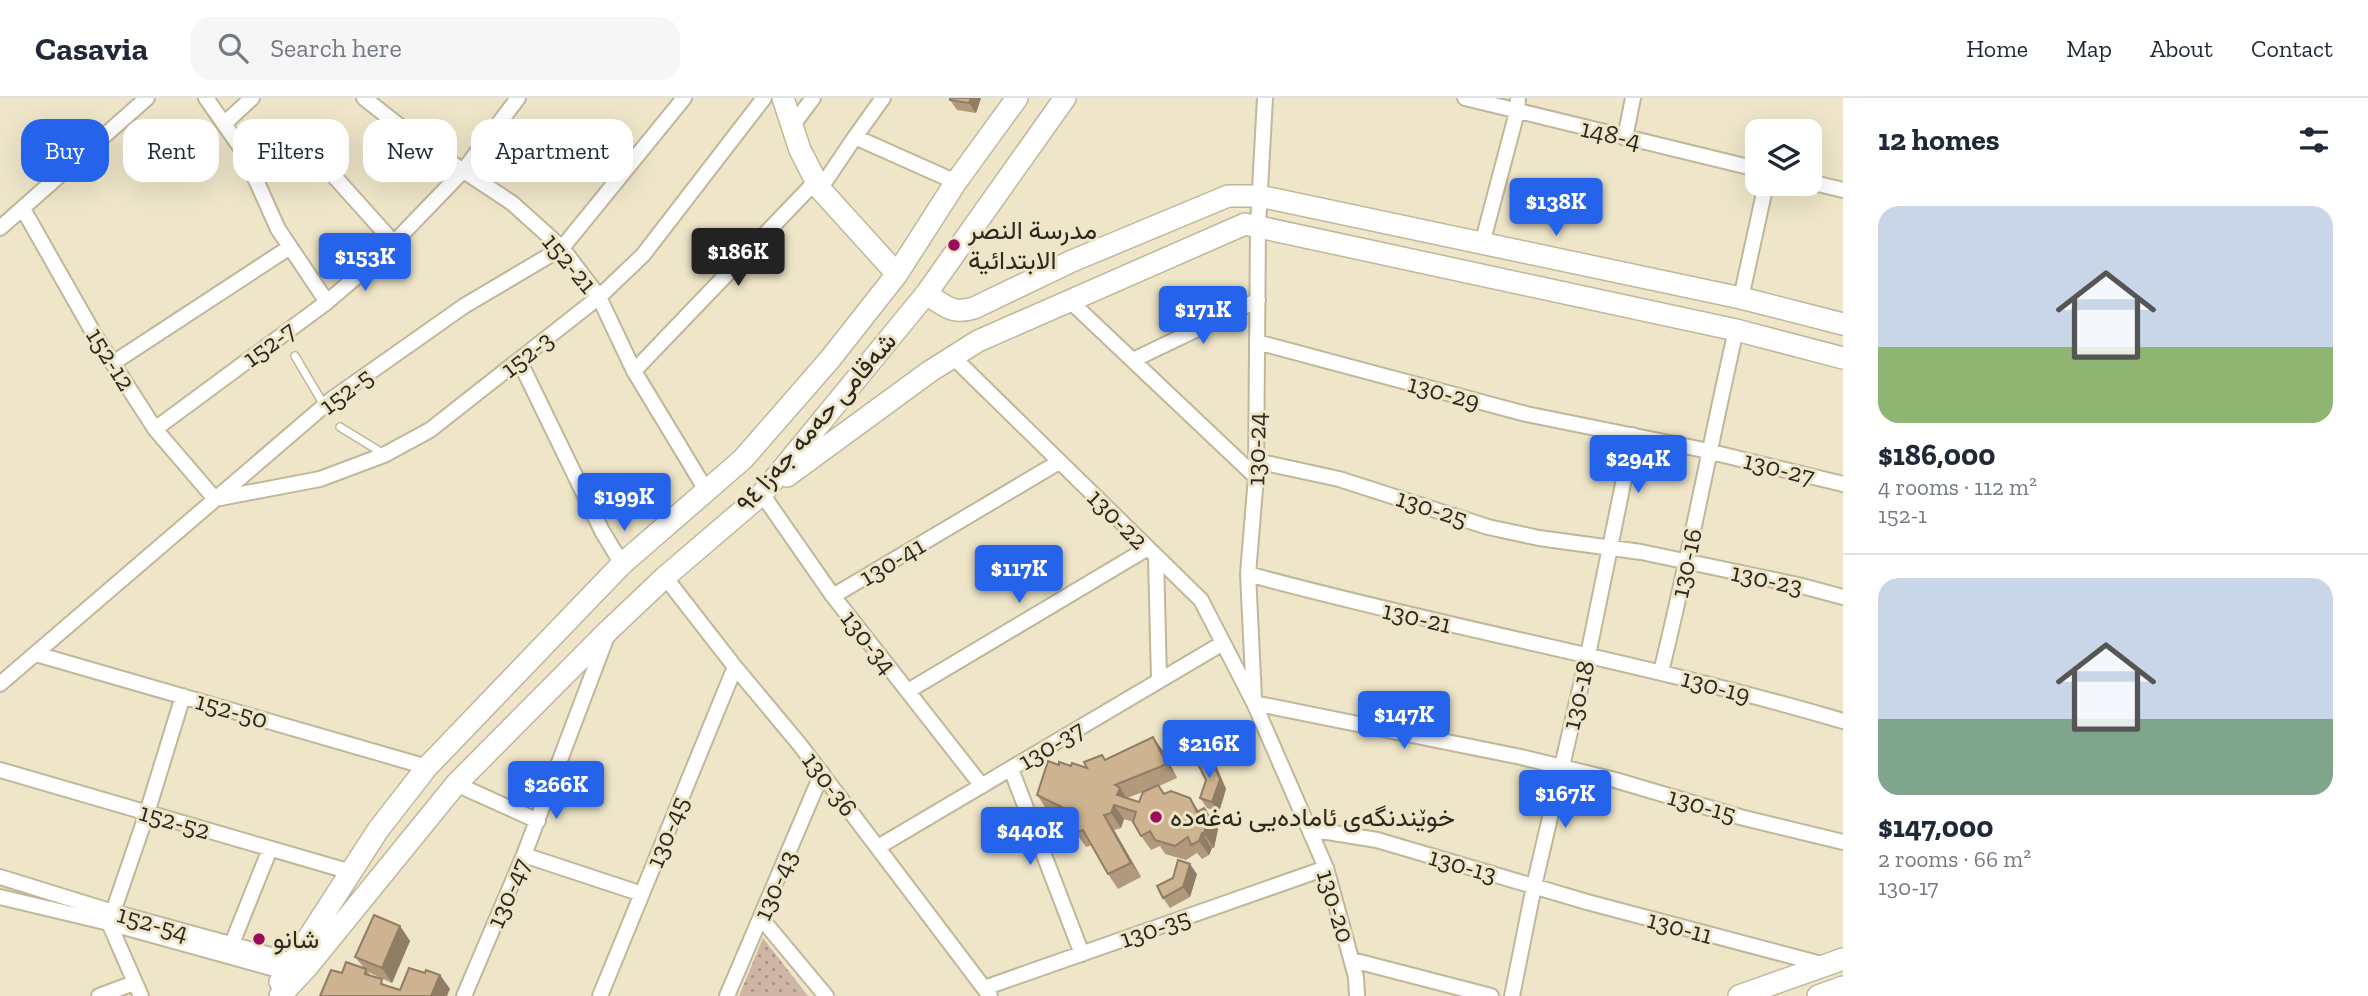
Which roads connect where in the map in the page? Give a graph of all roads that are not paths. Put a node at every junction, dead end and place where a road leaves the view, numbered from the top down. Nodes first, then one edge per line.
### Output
1 (146, 98) edge
2 (206, 98) edge
3 (252, 98) edge
4 (518, 98) edge
5 (684, 98) edge
6 (764, 98) edge
7 (783, 98) edge
8 (813, 98) edge
9 (883, 98) edge
10 (1065, 98) edge
11 (1265, 98) edge
12 (1465, 98) edge
13 (1633, 98) edge
14 (368, 99) edge
15 (1007, 103) edge
16 (1518, 105) edge
17 (224, 124) junction
18 (792, 126) junction
19 (855, 137) junction
20 (1625, 138) junction
21 (1745, 166) edge
22 (463, 171) junction
23 (339, 182) edge
24 (956, 182) junction
25 (818, 185) junction
26 (1822, 185) edge
27 (1843, 190) edge
28 (1259, 196) junction
29 (1763, 196) edge
30 (23, 209) junction
31 (1258, 226) junction
32 (0, 228) edge
33 (394, 243) junction
34 (1482, 244) junction
35 (290, 247) junction
36 (562, 248) junction
37 (897, 274) junction
38 (926, 293) junction
39 (599, 297) junction
40 (1741, 298) junction
41 (1070, 300) junction
42 (1258, 300) junction
43 (327, 302) junction
44 (1843, 324) edge
45 (1736, 330) junction
46 (1257, 342) junction
47 (295, 356) dead end
48 (953, 357) junction
49 (1843, 358) edge
50 (519, 360) junction
51 (1133, 360) junction
52 (113, 363) junction
53 (634, 371) junction
54 (325, 405) junction
55 (340, 427) dead end
56 (155, 429) junction
57 (1633, 435) junction
58 (1709, 451) junction
59 (384, 455) junction
60 (1059, 461) junction
61 (1256, 461) junction
62 (1256, 477) junction
63 (1843, 484) edge
64 (706, 490) junction
65 (762, 494) junction
66 (215, 499) junction
67 (1609, 547) junction
68 (1152, 552) junction
69 (1688, 562) junction
70 (622, 564) junction
71 (1248, 574) junction
72 (665, 577) junction
73 (833, 596) junction
74 (1843, 597) edge
75 (608, 631) junction
76 (1223, 643) junction
77 (36, 654) junction
78 (1588, 654) junction
79 (735, 667) junction
80 (1661, 672) junction
81 (1159, 680) junction
82 (0, 684) edge
83 (908, 691) junction
84 (183, 695) junction
85 (1254, 702) junction
86 (1843, 721) edge
87 (427, 767) junction
88 (1561, 767) junction
89 (1011, 769) junction
90 (0, 770) edge
91 (822, 774) junction
92 (456, 784) junction
93 (982, 786) junction
94 (147, 813) junction
95 (538, 821) junction
96 (1309, 829) junction
97 (1843, 842) edge
98 (878, 847) junction
99 (270, 849) junction
100 (524, 855) junction
101 (1326, 868) junction
102 (351, 872) junction
103 (0, 877) edge
104 (1534, 886) junction
105 (642, 894) junction
106 (0, 897) edge
107 (111, 918) junction
108 (761, 918) junction
109 (232, 946) junction
110 (1082, 954) junction
111 (1352, 960) junction
112 (1834, 962) edge
113 (296, 969) junction
114 (1843, 987) edge
115 (137, 990) edge
116 (987, 992) edge
117 (99, 996) edge
118 (272, 996) edge
119 (280, 996) edge
120 (464, 996) edge
121 (600, 996) edge
122 (727, 996) edge
123 (827, 996) edge
124 (1356, 996) edge
125 (1491, 996) edge
126 (1512, 996) edge
127 (1739, 996) edge
128 (1818, 996) edge

1 - 30 street
2 - 17 street
3 - 17 street
4 - 22 street, 152-7
5 - 36 street, 152-5
6 - 39 street, 152-3
7 - 18 main road
8 - 18 street
9 - 19 street
10 - 38 main road, شەقامی حەمە جەزا ٩٤
11 - 28 street, 130-24
12 - 16 street, 148-4
13 - 20 street
14 - 22 street, 152-21
15 - 24 main road, شەقامی حەمە جەزا ٩٤
16 - 20 street, 148-4
16 - 34 street
17 - 35 street
18 - 25 main road
19 - 24 street
19 - 25 street
20 - 21 street, 148-4
22 - 33 street, 152-7
22 - 36 street, 152-21
23 - 33 street
24 - 37 main road, شەقامی حەمە جەزا ٩٤
25 - 37 main road
25 - 53 street
26 - 27 street
28 - 31 street, 130-24
28 - 34 main road
28 - 38 main road
29 - 40 street
30 - 32 street
30 - 52 street, 152-12
31 - 41 main road
31 - 42 street, 130-24
31 - 45 main road
33 - 43 street, 152-7
34 - 40 main road
35 - 43 street
35 - 52 street
36 - 39 street, 152-21
36 - 54 street, 152-5
37 - 64 main road, شەقامی حەمە جەزا ٩٤
38 - 65 main road, شەقامی حەمە جەزا ٩٤
39 - 50 street, 152-3
39 - 53 street, 152-21
40 - 44 main road
41 - 48 main road
41 - 51 street
42 - 46 street, 130-24
42 - 51 street
43 - 56 street, 152-7
45 - 49 main road
45 - 58 street, 130-16
46 - 57 street, 130-29
46 - 61 street, 130-24
47 - 54 lane
48 - 60 street, 130-22
48 - 65 main road
50 - 59 street, 152-3
50 - 70 street
51 - 62 street
52 - 56 street, 152-12
53 - 64 street, 152-21
54 - 66 street, 152-5
55 - 59 lane
56 - 66 street, 152-12
57 - 58 street, 130-27
57 - 67 street, 130-18
58 - 63 street, 130-27
58 - 69 street, 130-16
59 - 66 street, 152-3
60 - 68 street, 130-22
60 - 73 street, 130-41
61 - 62 street, 130-24
61 - 67 street, 130-25
62 - 71 street, 130-24
64 - 70 main road, شەقامی حەمە جەزا ٩٤
65 - 72 main road, شەقامی حەمە جەزا ٩٤
65 - 73 street, 130-34
66 - 77 street, 152-5
67 - 69 street, 130-23
67 - 78 street, 130-18
68 - 76 street, 130-22
68 - 81 street
68 - 83 street
69 - 74 street, 130-23
69 - 80 street, 130-16
70 - 87 main road, شەقامی حەمە جەزا ٩٤
71 - 78 street, 130-21
71 - 85 street, 130-24
72 - 75 main road, شەقامی حەمە جەزا ٩٤
72 - 79 street, 130-36
73 - 83 street, 130-34
75 - 92 main road, شەقامی حەمە جەزا ٩٤
75 - 95 street, 130-47
76 - 81 street, 130-37
76 - 85 street, 130-22
77 - 82 street, 152-5
77 - 84 street, 152-50
78 - 80 street, 130-19
78 - 88 street, 130-18
79 - 91 street, 130-36
79 - 105 street, 130-45
80 - 86 street, 130-19
81 - 89 street, 130-37
83 - 93 street, 130-34
84 - 87 street, 152-50
84 - 94 street
85 - 88 street, 130-15
85 - 96 street, 130-20
87 - 102 main road, شەقامی حەمە جەزا ٩٤
88 - 97 street, 130-15
88 - 104 street, 130-18
89 - 93 street, 130-37
89 - 110 street
90 - 94 street, 152-52
91 - 98 street, 130-36
91 - 108 street, 130-43
92 - 95 street
92 - 113 main road, شەقامی حەمە جەزا ٩٤
93 - 98 street, 130-37
94 - 99 street, 152-52
94 - 107 street
95 - 100 street, 130-47
96 - 101 street, 130-20
96 - 104 street, 130-13
98 - 116 street, 130-36
99 - 102 street, 152-52
99 - 109 street
100 - 105 street
100 - 120 street, 130-47
101 - 110 street, 130-35
101 - 111 street, 130-20
102 - 113 main road, شەقامی حەمە جەزا ٩٤
103 - 107 street, 152-54
104 - 112 street, 130-11
104 - 126 street, 130-18
105 - 121 street, 130-45
106 - 107 street, 152-54
107 - 109 street, 152-54
107 - 113 street, 152-54
107 - 115 street
108 - 122 street, 130-43
108 - 123 street
109 - 113 street, 152-54
110 - 116 street, 130-35
111 - 124 street, 130-20
111 - 125 street
112 - 127 main road
113 - 118 main road, شەقامی حەمە جەزا ٩٤
113 - 119 main road, شەقامی حەمە جەزا ٩٤
114 - 128 main road
115 - 117 street

